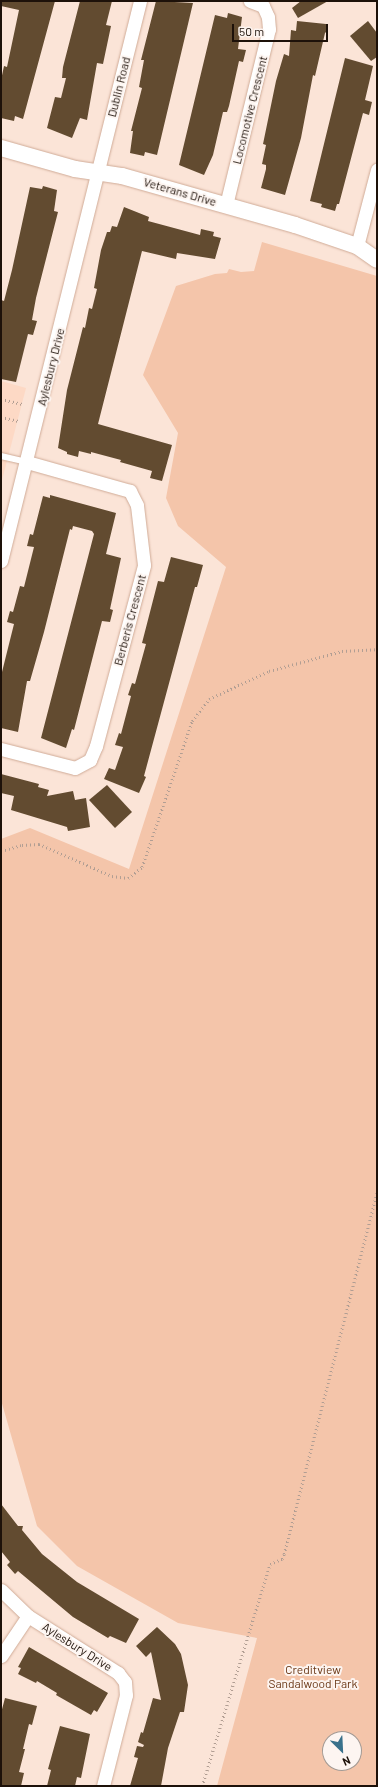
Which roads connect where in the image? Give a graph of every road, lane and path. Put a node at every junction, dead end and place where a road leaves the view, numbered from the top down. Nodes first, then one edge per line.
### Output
1 (140, 1) edge
2 (250, 1) edge
3 (1, 148) edge
4 (377, 170) edge
5 (98, 172) junction
6 (226, 205) junction
7 (357, 246) junction
8 (377, 246) edge
9 (377, 260) edge
10 (1, 399) edge
11 (23, 404) dead end
12 (1, 417) edge
13 (19, 421) dead end
14 (1, 456) edge
15 (27, 462) junction
16 (1, 561) edge
17 (377, 650) edge
18 (1, 749) edge
19 (1, 851) edge
20 (377, 1191) edge
21 (1, 1590) edge
22 (28, 1616) junction
23 (1, 1656) edge
24 (103, 1786) edge
25 (202, 1786) edge

1 - 5 street, Dublin Road
2 - 6 street, Locomotive Crescent
3 - 5 street, Veterans Drive
4 - 7 street
5 - 6 street, Veterans Drive
5 - 15 street, Aylesbury Drive
6 - 7 street, Veterans Drive
7 - 8 street, Veterans Drive
7 - 9 street, Veterans Drive
10 - 11 path
12 - 13 path
14 - 15 lane
15 - 16 street, Aylesbury Drive
15 - 18 street, Berberis Crescent
17 - 19 path
20 - 25 path
21 - 22 street, Aylesbury Drive
22 - 23 street
22 - 24 street, Aylesbury Drive

